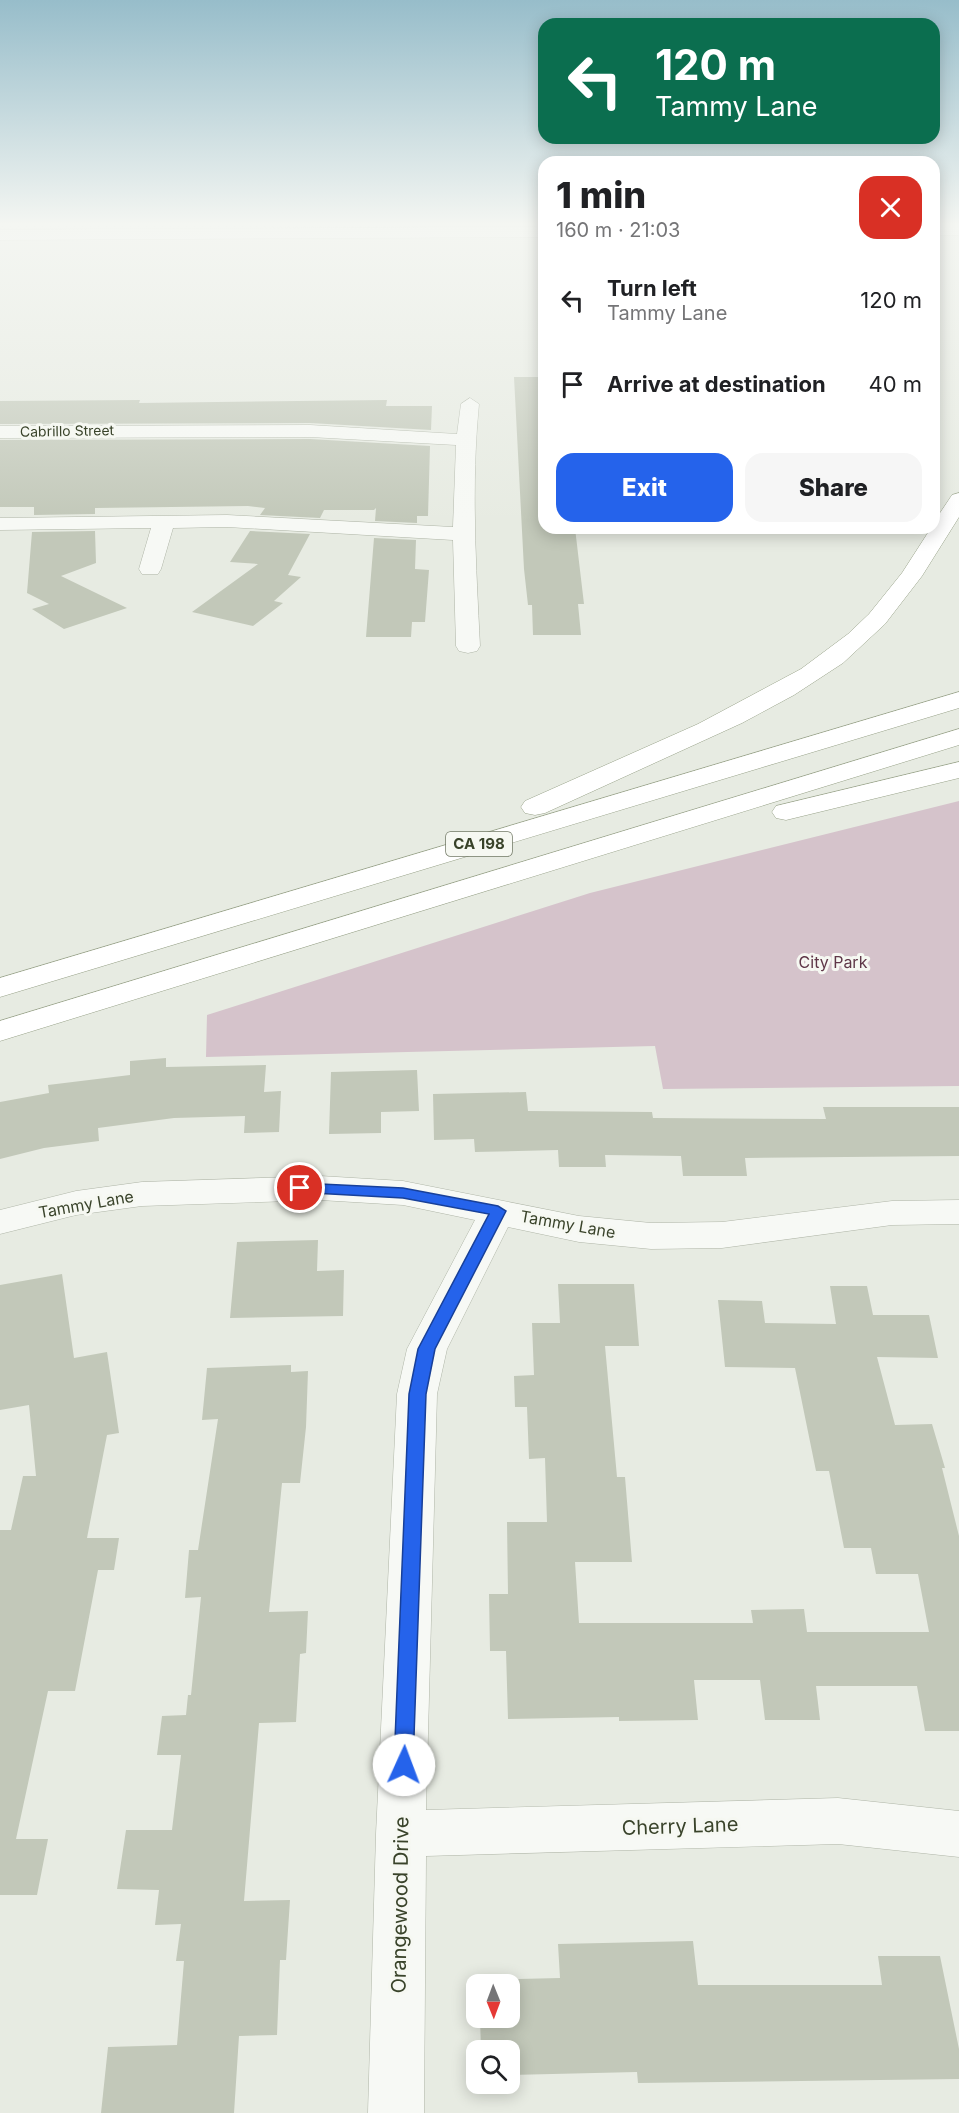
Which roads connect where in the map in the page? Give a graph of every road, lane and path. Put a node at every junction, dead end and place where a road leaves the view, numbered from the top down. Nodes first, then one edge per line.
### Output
1 (470, 404) dead end
2 (0, 432) edge
3 (466, 440) junction
4 (959, 499) edge
5 (164, 521) junction
6 (7, 524) edge
7 (940, 529) edge
8 (464, 534) junction
9 (937, 534) edge
10 (150, 569) dead end
11 (468, 645) dead end
12 (959, 700) edge
13 (959, 737) edge
14 (959, 770) edge
15 (579, 854) junction
16 (340, 886) junction
17 (0, 988) edge
18 (0, 1031) edge
19 (498, 1211) junction
20 (959, 1212) edge
21 (0, 1222) edge
22 (401, 1834) junction
23 (959, 1834) edge
24 (396, 2113) edge

1 - 3 street
2 - 3 street, Cabrillo Street
3 - 8 street
4 - 7 main road
5 - 6 street
5 - 8 street
5 - 10 street
8 - 11 street
9 - 16 main road
12 - 16 main road, CA 198
13 - 15 main road, CA 198
14 - 15 main road
15 - 18 main road, CA 198
16 - 17 main road, CA 198
19 - 20 street, Tammy Lane
19 - 21 street, Tammy Lane
19 - 22 street, Orangewood Drive
22 - 23 street, Cherry Lane
22 - 24 street, Orangewood Drive

